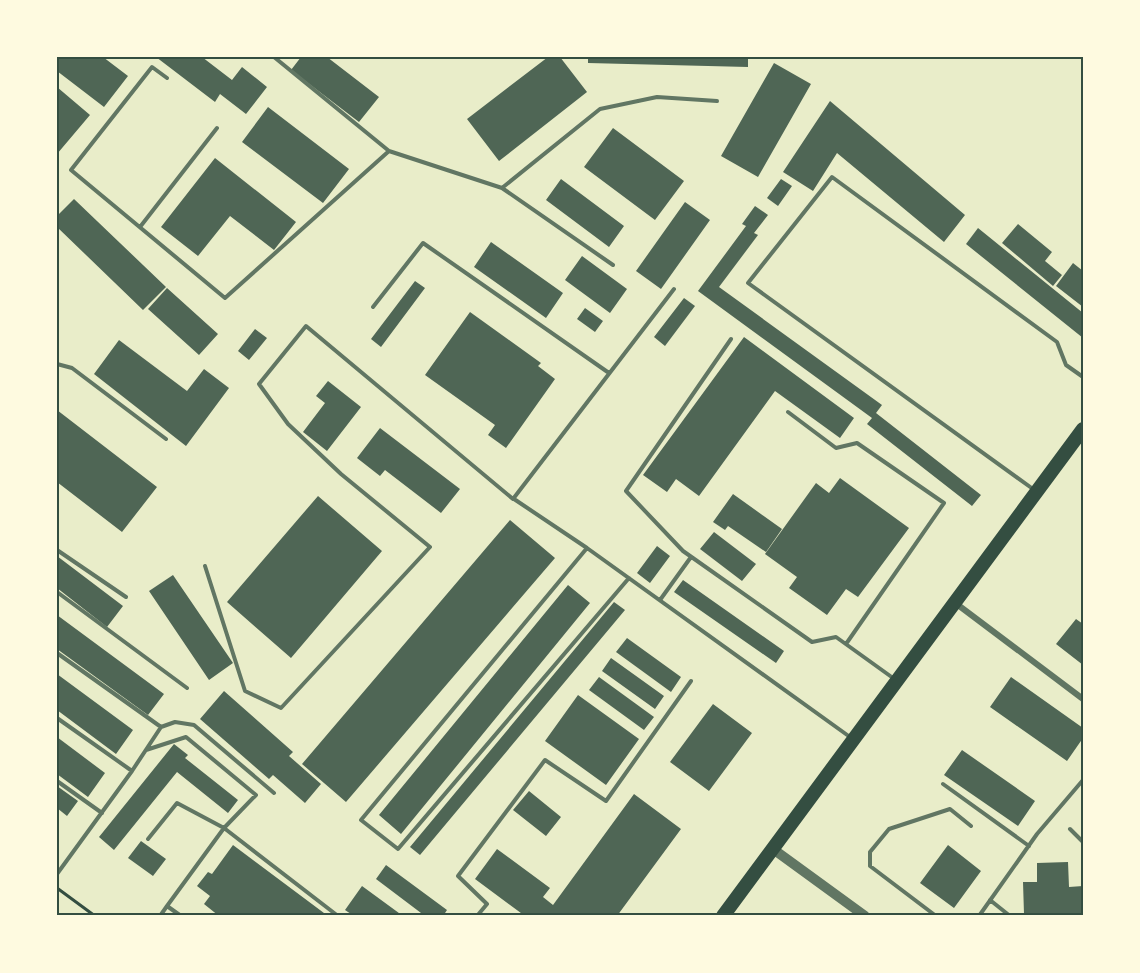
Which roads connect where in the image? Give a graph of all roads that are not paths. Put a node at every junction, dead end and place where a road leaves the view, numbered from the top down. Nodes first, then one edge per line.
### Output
1 (274, 57) edge
2 (167, 78) dead end
3 (717, 101) dead end
4 (217, 128) dead end
5 (389, 151) junction
6 (502, 188) junction
7 (140, 227) junction
8 (613, 265) dead end
9 (674, 290) dead end
10 (374, 307) dead end
11 (731, 339) dead end
12 (57, 364) edge
13 (609, 373) junction
14 (1083, 377) edge
15 (788, 412) dead end
16 (1083, 429) edge
17 (166, 439) dead end
18 (1036, 492) junction
19 (513, 499) junction
20 (587, 548) junction
21 (57, 550) edge
22 (691, 557) junction
23 (205, 566) dead end
24 (629, 578) junction
25 (57, 592) edge
26 (126, 597) dead end
27 (660, 600) junction
28 (954, 602) junction
29 (846, 644) junction
30 (57, 653) edge
31 (896, 680) junction
32 (692, 681) dead end
33 (187, 688) dead end
34 (1083, 699) edge
35 (57, 718) edge
36 (161, 728) junction
37 (853, 740) junction
38 (146, 750) junction
39 (132, 771) junction
40 (1083, 780) edge
41 (57, 781) edge
42 (943, 784) dead end
43 (274, 793) dead end
44 (102, 813) junction
45 (971, 826) dead end
46 (224, 828) junction
47 (1070, 830) dead end
48 (148, 839) dead end
49 (1083, 842) edge
50 (1029, 846) junction
51 (773, 849) junction
52 (57, 874) edge
53 (990, 900) junction
54 (167, 906) junction
55 (160, 916) edge
56 (181, 916) edge
57 (338, 916) edge
58 (477, 916) edge
59 (723, 916) edge
60 (865, 916) edge
61 (936, 916) edge
62 (979, 916) edge
63 (1010, 916) edge

1 - 5 lane
2 - 7 lane
3 - 6 lane
4 - 7 lane
5 - 6 lane
5 - 7 lane
6 - 8 lane
9 - 13 lane
10 - 13 lane
11 - 22 lane
12 - 17 lane
13 - 19 lane
14 - 18 lane
15 - 29 lane
16 - 18 highway
18 - 28 highway
19 - 20 lane
19 - 23 lane
20 - 24 lane
20 - 24 lane
21 - 26 lane
22 - 27 lane
22 - 29 lane
24 - 27 lane
25 - 33 lane
27 - 37 lane
28 - 31 highway
28 - 34 street
29 - 31 lane
30 - 36 lane
31 - 37 highway
32 - 58 lane
35 - 39 lane
36 - 38 lane
36 - 43 lane
37 - 51 highway
38 - 39 lane
38 - 46 lane
39 - 44 lane
40 - 50 lane
41 - 44 lane
42 - 50 lane
44 - 52 lane
45 - 61 lane
46 - 48 lane
46 - 54 lane
46 - 57 lane
47 - 49 lane
50 - 53 lane
51 - 59 highway
51 - 60 street
53 - 62 lane
53 - 63 lane
54 - 55 lane
54 - 56 lane

